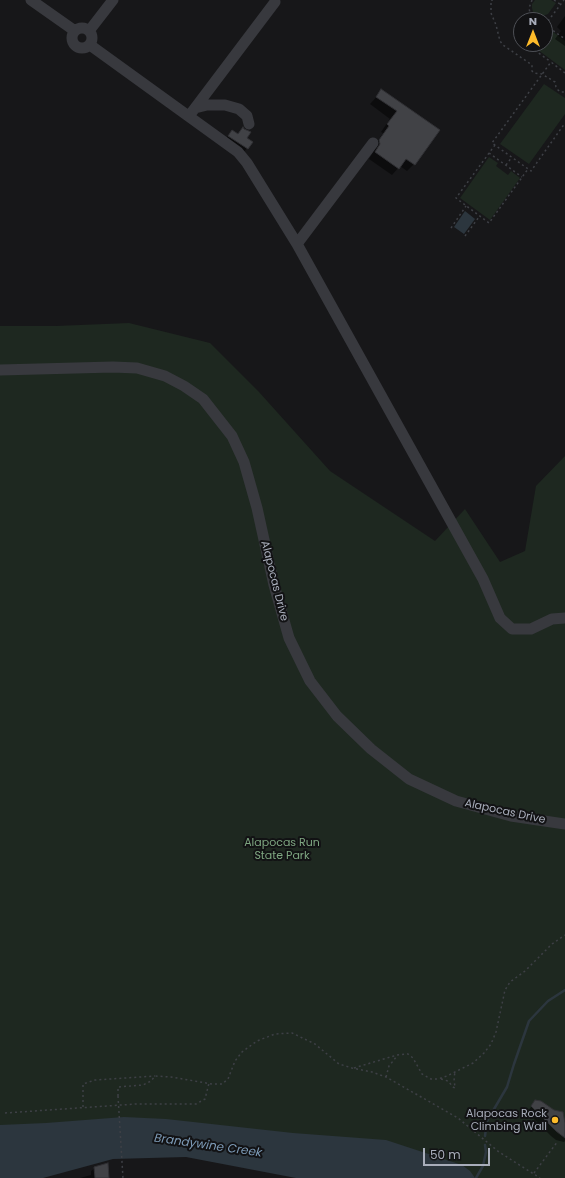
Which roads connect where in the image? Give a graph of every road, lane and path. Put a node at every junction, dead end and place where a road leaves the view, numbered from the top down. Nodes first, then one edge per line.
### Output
1 (31, 0) edge
2 (113, 0) edge
3 (492, 0) edge
4 (532, 0) edge
5 (554, 0) edge
6 (564, 0) edge
7 (275, 2) dead end
8 (560, 4) junction
9 (530, 12) edge
10 (553, 14) edge
11 (75, 31) junction
12 (89, 31) junction
13 (553, 31) edge
14 (565, 39) edge
15 (90, 45) junction
16 (537, 52) edge
17 (551, 62) junction
18 (565, 73) edge
19 (542, 74) junction
20 (565, 92) edge
21 (192, 112) junction
22 (565, 123) edge
23 (249, 124) dead end
24 (373, 143) dead end
25 (494, 145) junction
26 (489, 153) junction
27 (512, 157) junction
28 (506, 165) junction
29 (528, 169) junction
30 (522, 177) junction
31 (466, 206) junction
32 (480, 216) junction
33 (451, 228) dead end
34 (465, 236) dead end
35 (297, 244) junction
36 (0, 370) edge
37 (565, 618) edge
38 (565, 824) edge
39 (565, 934) edge
40 (397, 1055) junction
41 (352, 1068) junction
42 (455, 1072) junction
43 (155, 1076) junction
44 (386, 1077) junction
45 (441, 1078) junction
46 (209, 1083) junction
47 (83, 1107) junction
48 (5, 1113) dead end
49 (558, 1141) dead end
50 (534, 1173) junction
51 (123, 1178) edge
52 (540, 1178) edge

1 - 11 street
2 - 12 street
3 - 19 path
4 - 9 path
5 - 8 path
6 - 8 path
7 - 21 street
8 - 10 path
11 - 12 street
11 - 15 street
12 - 15 street
13 - 14 path
15 - 21 street
16 - 17 path
17 - 18 path
17 - 19 path
19 - 20 path
19 - 25 path
21 - 23 street
21 - 35 street
22 - 29 path
24 - 35 street
25 - 26 path
25 - 27 path
26 - 28 path
26 - 31 path
27 - 28 path
27 - 29 path
28 - 30 path
29 - 30 path
30 - 32 path
31 - 32 path
31 - 33 path
32 - 34 path
35 - 37 street
36 - 38 street, Alapocas Drive
39 - 42 path
40 - 41 path
40 - 44 path
40 - 45 path
41 - 44 path
41 - 46 path
42 - 45 path
42 - 45 path
43 - 46 path
43 - 47 path
43 - 51 path, bridge
44 - 50 path
46 - 47 path
47 - 48 path
49 - 50 path
50 - 52 path

